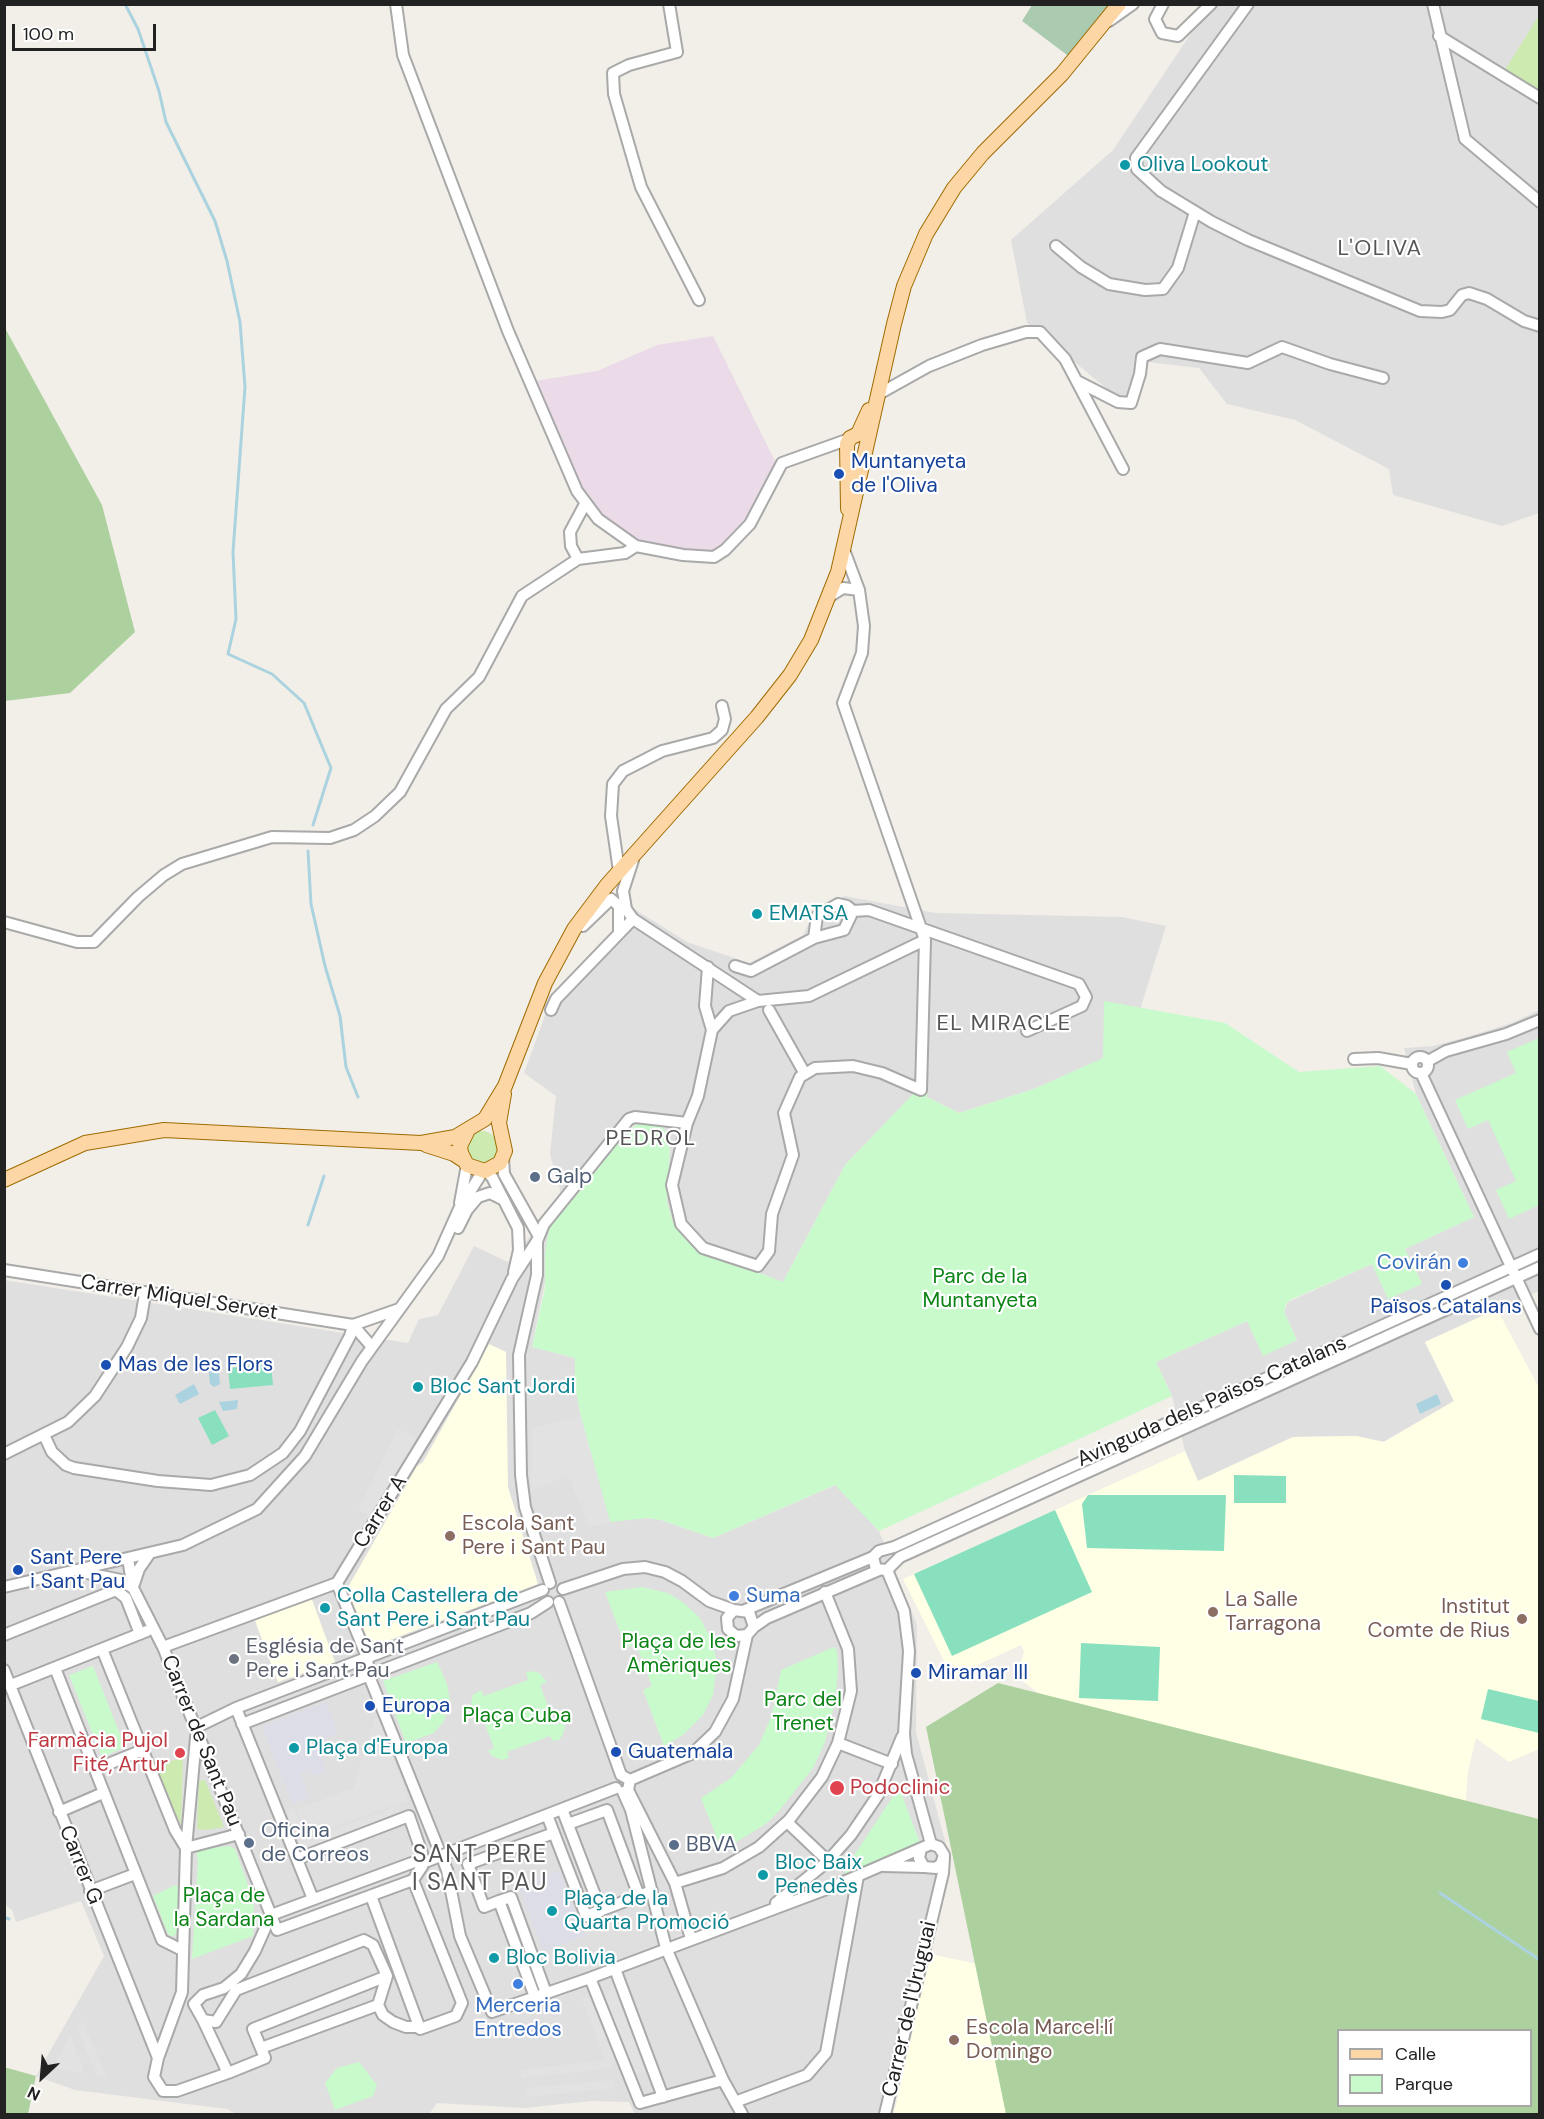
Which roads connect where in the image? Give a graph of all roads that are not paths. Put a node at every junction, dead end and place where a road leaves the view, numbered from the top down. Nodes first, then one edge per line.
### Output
1 (396, 4) edge
2 (669, 4) edge
3 (1119, 4) edge
4 (1133, 4) edge
5 (1163, 4) edge
6 (1211, 4) edge
7 (1248, 4) edge
8 (1432, 4) edge
9 (1104, 24) junction
10 (1439, 36) junction
11 (1539, 98) edge
12 (1539, 202) edge
13 (1195, 212) junction
14 (1056, 246) dead end
15 (699, 300) dead end
16 (1539, 326) edge
17 (1383, 378) dead end
18 (1077, 381) junction
19 (878, 395) junction
20 (845, 442) junction
21 (867, 445) junction
22 (1123, 469) dead end
23 (585, 504) junction
24 (848, 531) junction
25 (636, 546) junction
26 (844, 550) junction
27 (578, 559) junction
28 (838, 572) junction
29 (854, 573) junction
30 (859, 590) junction
31 (830, 596) junction
32 (722, 706) dead end
33 (636, 852) junction
34 (619, 872) junction
35 (624, 888) junction
36 (611, 898) junction
37 (853, 911) junction
38 (633, 919) junction
39 (4, 922) edge
40 (620, 933) junction
41 (924, 934) junction
42 (814, 938) junction
43 (561, 951) junction
44 (735, 966) dead end
45 (708, 967) junction
46 (758, 1001) junction
47 (551, 1010) dead end
48 (769, 1010) dead end
49 (1539, 1020) edge
50 (712, 1030) junction
51 (1027, 1031) dead end
52 (1354, 1059) dead end
53 (1428, 1061) junction
54 (1412, 1064) junction
55 (1421, 1073) junction
56 (805, 1074) junction
57 (505, 1086) junction
58 (687, 1124) junction
59 (471, 1130) junction
60 (502, 1137) junction
61 (421, 1143) junction
62 (503, 1158) junction
63 (465, 1162) junction
64 (484, 1171) junction
65 (4, 1180) edge
66 (506, 1201) junction
67 (459, 1209) junction
68 (531, 1236) junction
69 (447, 1239) junction
70 (1539, 1254) edge
71 (526, 1257) junction
72 (1512, 1266) junction
73 (1539, 1267) edge
74 (4, 1270) edge
75 (1516, 1277) junction
76 (512, 1279) junction
77 (533, 1279) junction
78 (145, 1294) junction
79 (400, 1309) junction
80 (353, 1325) junction
81 (1539, 1329) edge
82 (372, 1347) junction
83 (44, 1435) junction
84 (4, 1454) edge
85 (886, 1551) junction
86 (150, 1553) junction
87 (873, 1557) junction
88 (128, 1559) junction
89 (886, 1568) junction
90 (78, 1571) junction
91 (121, 1580) junction
92 (337, 1583) junction
93 (4, 1587) edge
94 (547, 1587) junction
95 (133, 1588) junction
96 (563, 1589) junction
97 (825, 1592) junction
98 (522, 1597) junction
99 (553, 1602) junction
100 (740, 1610) junction
101 (531, 1613) junction
102 (153, 1629) junction
103 (750, 1631) junction
104 (140, 1634) junction
105 (4, 1635) edge
106 (163, 1647) junction
107 (102, 1649) junction
108 (367, 1657) junction
109 (55, 1668) junction
110 (4, 1670) edge
111 (369, 1676) junction
112 (11, 1685) junction
113 (236, 1708) junction
114 (242, 1724) junction
115 (196, 1727) junction
116 (904, 1734) junction
117 (838, 1743) junction
118 (143, 1750) junction
119 (892, 1764) junction
120 (96, 1769) junction
121 (624, 1785) junction
122 (103, 1793) junction
123 (562, 1809) junction
124 (59, 1812) junction
125 (547, 1815) junction
126 (787, 1822) junction
127 (568, 1824) junction
128 (554, 1833) junction
129 (239, 1834) junction
130 (926, 1847) junction
131 (186, 1848) junction
132 (944, 1855) junction
133 (297, 1859) junction
134 (828, 1861) junction
135 (425, 1862) junction
136 (880, 1866) junction
137 (927, 1868) junction
138 (135, 1874) junction
139 (858, 1876) junction
140 (413, 1880) junction
141 (675, 1884) junction
142 (90, 1891) junction
143 (652, 1891) junction
144 (371, 1896) junction
145 (639, 1896) junction
146 (313, 1899) junction
147 (499, 1901) junction
148 (934, 1903) junction
149 (766, 1910) junction
150 (601, 1911) junction
151 (271, 1915) junction
152 (691, 1939) junction
153 (666, 1948) junction
154 (182, 1950) junction
155 (615, 1969) junction
156 (387, 1977) junction
157 (591, 1978) junction
158 (546, 1993) junction
159 (535, 1997) junction
160 (378, 2005) junction
161 (203, 2020) junction
162 (420, 2027) junction
163 (261, 2048) junction
164 (158, 2058) junction
165 (228, 2073) junction
166 (723, 2080) junction
167 (663, 2097) junction
168 (735, 2103) junction
169 (639, 2109) edge
170 (742, 2115) edge
171 (885, 2115) edge

1 - 23 street
2 - 15 street
3 - 9 main road
4 - 9 street
5 - 6 street
7 - 13 street
8 - 10 street
9 - 19 main road
10 - 11 street
10 - 12 street
13 - 14 street
13 - 16 street
17 - 18 street
18 - 19 street
18 - 22 street
19 - 20 main road
19 - 21 main road
20 - 21 street
20 - 24 main road
20 - 25 street
21 - 24 main road
23 - 25 street
23 - 27 street
24 - 26 main road
25 - 27 street
26 - 28 main road
26 - 29 street
27 - 39 street
28 - 29 street
28 - 30 street
28 - 31 main road
29 - 30 street
30 - 31 street
30 - 41 street
31 - 33 main road
32 - 34 street
33 - 34 main road
33 - 35 street
34 - 43 main road
35 - 36 street
35 - 38 street
36 - 40 street
36 - 43 street
37 - 41 street
37 - 42 street
37 - 42 street
38 - 40 street
38 - 45 street
40 - 47 street
41 - 46 street
41 - 51 street
41 - 56 street
42 - 44 street
43 - 57 main road
45 - 46 street
45 - 50 street
46 - 50 street
48 - 56 street
49 - 53 street
50 - 58 street
52 - 54 street
53 - 54 street
53 - 55 street
54 - 55 street
55 - 72 street
56 - 58 street
57 - 59 main road
57 - 60 main road
58 - 68 street
59 - 60 main road
59 - 61 main road
59 - 63 main road
60 - 62 main road
61 - 63 main road
61 - 65 main road
62 - 64 main road
62 - 68 street
63 - 64 main road
63 - 67 street
64 - 66 street
64 - 67 street
66 - 68 street
66 - 69 street
67 - 69 street
68 - 71 street
68 - 76 street, Carrer A
68 - 77 street
69 - 79 street
70 - 72 street, Avinguda dels Països Catalans
71 - 76 street, Carrer A
71 - 77 street
72 - 75 street
72 - 85 street, Avinguda dels Països Catalans
73 - 75 street, Avinguda dels Països Catalans
74 - 78 street, Carrer Miquel Servet
75 - 81 street
75 - 89 street, Avinguda dels Països Catalans
76 - 77 street
76 - 92 street, Carrer A
77 - 94 street
78 - 80 street, Carrer Miquel Servet
78 - 83 street
79 - 80 street, Carrer Miquel Servet
79 - 82 street
80 - 82 street
80 - 83 street
82 - 86 street
83 - 84 street
85 - 87 street
85 - 89 street
86 - 88 street
86 - 95 street
87 - 89 street
87 - 100 street
88 - 90 street
88 - 91 street
88 - 95 street, Carrer de Sant Pau
89 - 97 street, Avinguda dels Països Catalans
89 - 116 street
90 - 91 street
90 - 93 street
91 - 95 street
92 - 106 street
92 - 108 street
94 - 96 street
94 - 98 street
94 - 99 street
95 - 102 street, Carrer de Sant Pau
96 - 99 street
96 - 100 street
97 - 103 street, Avinguda dels Països Catalans
97 - 117 street
98 - 101 street
98 - 108 street
99 - 101 street
99 - 121 street
100 - 103 street
100 - 103 street
101 - 111 street
102 - 104 street
102 - 106 street, Carrer de Sant Pau
103 - 121 street
104 - 105 street
104 - 107 street
106 - 115 street, Carrer de Sant Pau
107 - 109 street
107 - 118 street
108 - 111 street
108 - 113 street
109 - 112 street
109 - 120 street
110 - 112 street, Carrer G
111 - 114 street
111 - 159 street
112 - 124 street, Carrer G
113 - 114 street
113 - 115 street
114 - 133 street
115 - 129 street, Carrer de Sant Pau
115 - 131 street
116 - 119 street
116 - 130 street
117 - 119 street
117 - 126 street
118 - 120 street
118 - 131 street
119 - 134 street
120 - 122 street
121 - 123 street
121 - 141 street
121 - 143 street
122 - 124 street
122 - 138 street
123 - 125 street
123 - 127 street
124 - 142 street, Carrer G
125 - 128 street
125 - 135 street, bridge
126 - 134 street
126 - 141 street
127 - 145 street
127 - 150 street
128 - 147 street
128 - 150 street
129 - 131 street
129 - 151 street, Carrer de Sant Pau
130 - 132 street
130 - 136 street
130 - 137 street
131 - 154 street
132 - 137 street
132 - 148 street, Carrer de l'Uruguai
133 - 135 street
133 - 146 street
134 - 149 street
135 - 140 street
135 - 146 street
136 - 137 street
136 - 139 street
137 - 148 street
138 - 142 street
138 - 154 street
139 - 149 street
139 - 168 street
140 - 144 street
140 - 162 street
141 - 152 street
142 - 164 street, Carrer G
143 - 145 street
143 - 153 street
144 - 151 street, Carrer de Sant Pau
144 - 162 street
145 - 150 street
146 - 151 street
147 - 158 street
147 - 159 street
148 - 171 street, Carrer de l'Uruguai
149 - 152 street
151 - 161 street
152 - 153 street
153 - 155 street
153 - 166 street
154 - 164 street
155 - 157 street
155 - 167 street
156 - 160 street
156 - 161 street
156 - 163 street
157 - 158 street
157 - 169 street
158 - 159 street
160 - 162 street
160 - 163 street
161 - 165 street
163 - 165 street
164 - 165 street
166 - 167 street
166 - 168 street
167 - 169 street
168 - 170 street

